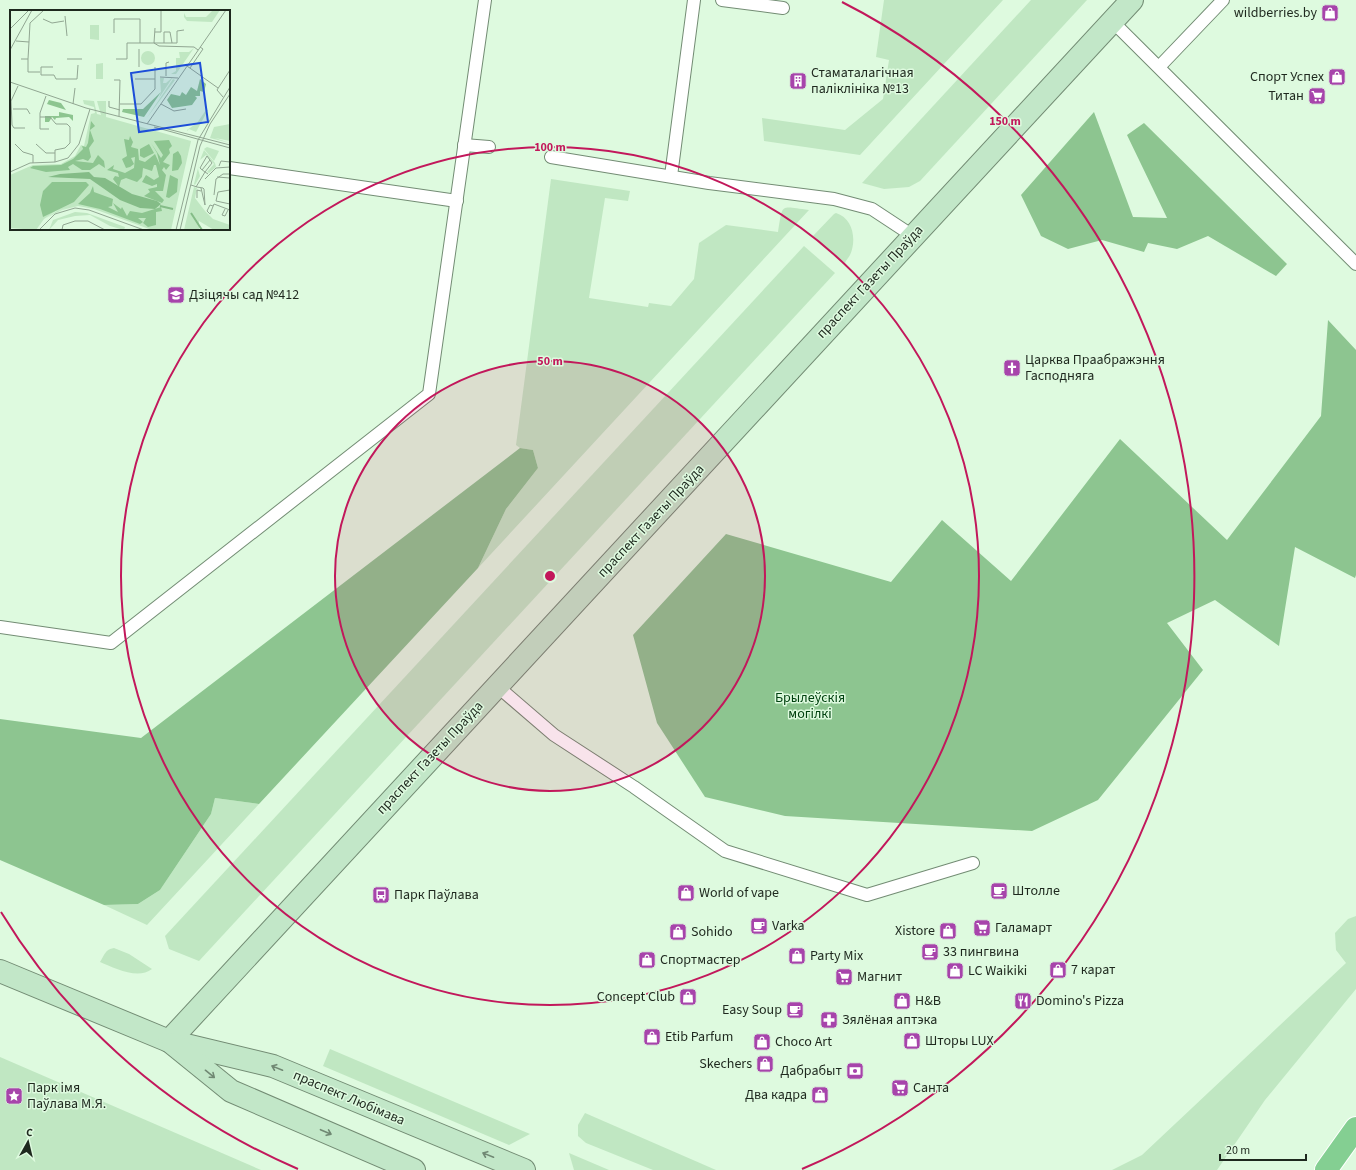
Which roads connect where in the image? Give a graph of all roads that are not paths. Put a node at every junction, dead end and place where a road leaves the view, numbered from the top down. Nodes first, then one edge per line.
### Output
1 (485, 0) edge
2 (694, 0) edge
3 (722, 0) edge
4 (1132, 0) edge
5 (1223, 0) edge
6 (784, 8) dead end
7 (1112, 21) junction
8 (1159, 67) junction
9 (464, 145) junction
10 (489, 147) dead end
11 (551, 157) dead end
12 (230, 168) edge
13 (671, 176) junction
14 (457, 200) junction
15 (913, 236) junction
16 (1356, 264) edge
17 (0, 627) edge
18 (497, 686) junction
19 (973, 863) dead end
20 (0, 971) edge
21 (169, 1041) junction
22 (1356, 1128) edge
23 (414, 1170) edge
24 (524, 1170) edge
25 (1326, 1170) edge

1 - 9 lane
2 - 13 lane
3 - 6 lane
4 - 7 main road, праспект Газеты Праўда
5 - 8 lane
7 - 8 lane
7 - 15 main road, праспект Газеты Праўда
8 - 16 lane
9 - 10 lane
9 - 14 lane
11 - 13 lane
12 - 14 lane
13 - 15 lane
14 - 17 lane
15 - 18 main road, праспект Газеты Праўда
18 - 19 lane
18 - 21 main road, праспект Газеты Праўда
20 - 21 main road, праспект Любімава
21 -> 23 main road, праспект Любімава
24 -> 21 main road, праспект Любімава
22 - 25 main road

